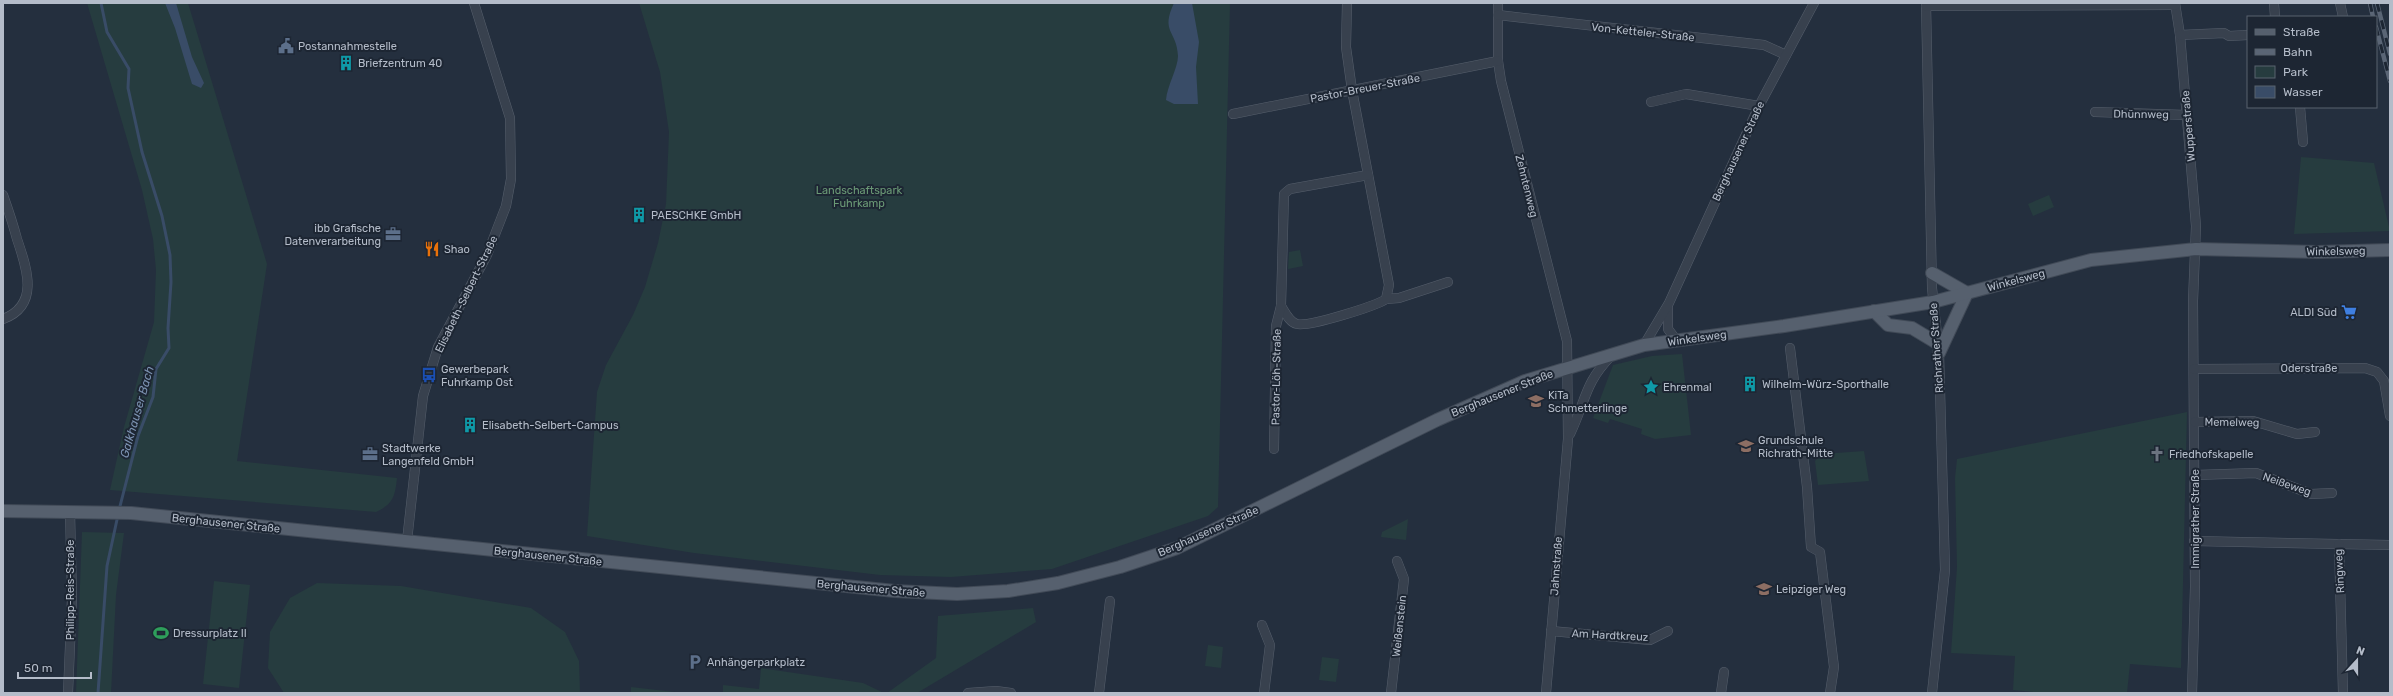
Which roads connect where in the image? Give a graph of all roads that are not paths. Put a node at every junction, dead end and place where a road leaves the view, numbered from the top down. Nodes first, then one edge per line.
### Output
1 (474, 3) edge
2 (1347, 3) edge
3 (1498, 3) edge
4 (1814, 3) edge
5 (2274, 3) edge
6 (2340, 3) edge
7 (2175, 4) edge
8 (1926, 5) edge
9 (1498, 15) junction
10 (2274, 16) edge
11 (2343, 16) edge
12 (2247, 34) edge
13 (2180, 35) junction
14 (1786, 55) junction
15 (1498, 61) junction
16 (1352, 90) junction
17 (1651, 102) dead end
18 (1759, 106) junction
19 (2300, 108) edge
20 (2095, 112) dead end
21 (1233, 114) dead end
22 (2187, 115) junction
23 (2303, 142) dead end
24 (1368, 175) junction
25 (3, 195) edge
26 (2196, 249) junction
27 (2390, 250) edge
28 (1932, 272) junction
29 (1448, 282) dead end
30 (1967, 293) junction
31 (1386, 299) junction
32 (1933, 302) junction
33 (1669, 303) junction
34 (1281, 306) junction
35 (1874, 311) junction
36 (3, 318) edge
37 (1677, 341) junction
38 (1644, 345) junction
39 (1790, 348) dead end
40 (1938, 348) junction
41 (1612, 354) junction
42 (1568, 367) junction
43 (2194, 369) junction
44 (2390, 416) edge
45 (2196, 422) junction
46 (2315, 432) dead end
47 (1568, 439) junction
48 (1274, 448) dead end
49 (2195, 475) junction
50 (2332, 493) dead end
51 (70, 511) junction
52 (3, 512) edge
53 (407, 541) junction
54 (2194, 541) junction
55 (2339, 544) junction
56 (2390, 545) edge
57 (1397, 561) dead end
58 (1110, 601) dead end
59 (1262, 625) dead end
60 (1551, 631) junction
61 (1668, 631) dead end
62 (1724, 672) dead end
63 (68, 693) edge
64 (970, 693) edge
65 (1011, 693) edge
66 (1099, 693) edge
67 (1264, 693) edge
68 (1391, 693) edge
69 (1546, 693) edge
70 (1721, 693) edge
71 (1830, 693) edge
72 (1932, 693) edge
73 (2192, 693) edge
74 (2343, 693) edge

1 - 53 street, Elisabeth-Selbert-Straße
2 - 16 street
3 - 9 street, Zehntenweg
4 - 14 street, Berghausener Straße
5 - 10 street
6 - 11 street
7 - 8 street
7 - 13 street, Wupperstraße
8 - 28 street, Richrather Straße
9 - 14 street, Von-Ketteler-Straße
9 - 15 street, Zehntenweg
12 - 13 street
13 - 22 street, Wupperstraße
14 - 18 street, Berghausener Straße
15 - 16 street, Pastor-Breuer-Straße
15 - 42 street, Zehntenweg
16 - 21 street, Pastor-Breuer-Straße
16 - 24 street
17 - 18 street
18 - 33 street, Berghausener Straße
19 - 23 street
20 - 22 street, Dhünnweg
22 - 26 street, Wupperstraße
24 - 31 street
24 - 34 street, Pastor-Löh-Straße
25 - 36 street
26 - 27 main road, Winkelsweg
26 - 30 main road, Winkelsweg
26 - 43 street, Immigrather Straße
28 - 30 main road
28 - 32 street, Richrather Straße
29 - 31 street, Pastor-Löh-Straße
30 - 32 main road, Winkelsweg
30 - 40 main road
31 - 34 street, Pastor-Löh-Straße
32 - 35 main road, Winkelsweg
32 - 40 street, Richrather Straße
33 - 37 street, Berghausener Straße
33 - 38 street, Berghausener Straße
34 - 48 street, Pastor-Löh-Straße
35 - 37 main road, Winkelsweg
35 - 40 main road
37 - 38 main road, Winkelsweg
38 - 41 main road, Berghausener Straße
39 - 71 street
40 - 72 street, Richrather Straße
41 - 42 main road, Berghausener Straße
41 - 47 street, Jahnstraße
42 - 47 street, Jahnstraße
42 - 53 main road, Berghausener Straße
43 - 44 street, Oderstraße
43 - 45 street, Immigrather Straße
45 - 46 street, Memelweg
45 - 49 street, Immigrather Straße
47 - 60 street, Jahnstraße
49 - 50 street, Neißeweg
49 - 54 street, Immigrather Straße
51 - 52 main road, Berghausener Straße
51 - 53 main road, Berghausener Straße
51 - 63 street, Philipp-Reis-Straße
54 - 55 street, Ringweg
54 - 73 street, Immigrather Straße
55 - 56 street
55 - 74 street, Ringweg
57 - 68 street, Weißenstein
58 - 66 street
59 - 67 street
60 - 61 street, Am Hardtkreuz
60 - 69 street, Jahnstraße
62 - 70 street
64 - 65 street

